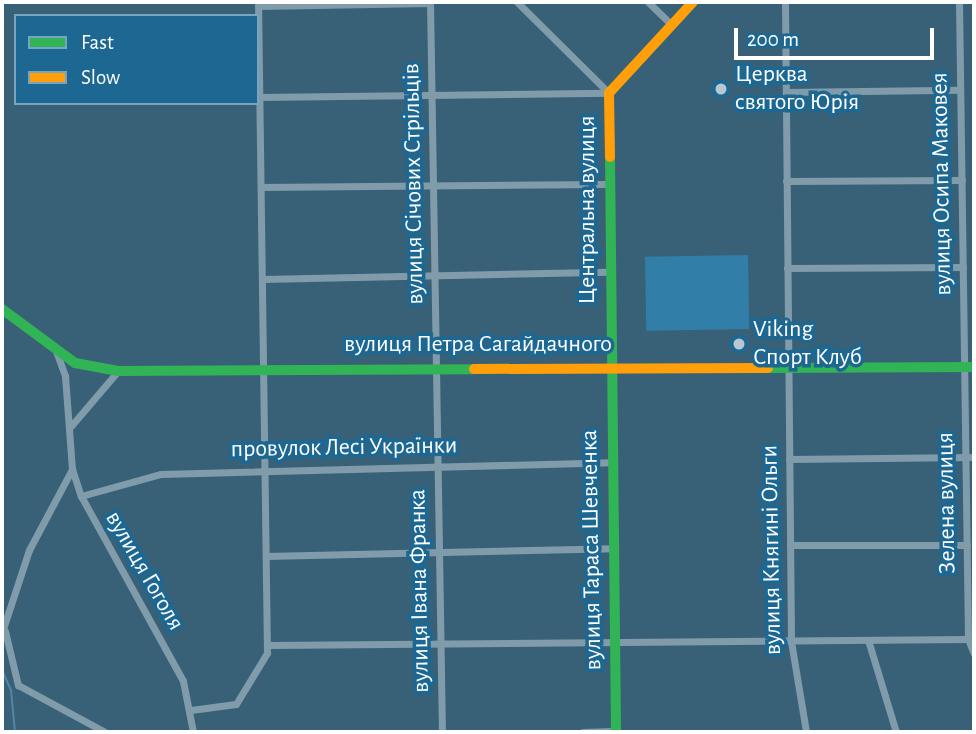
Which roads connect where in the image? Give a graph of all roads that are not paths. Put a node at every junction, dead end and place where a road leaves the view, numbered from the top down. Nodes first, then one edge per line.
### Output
1 (430, 2) edge
2 (517, 2) edge
3 (648, 2) edge
4 (693, 2) edge
5 (785, 2) edge
6 (959, 2) edge
7 (258, 4) edge
8 (671, 24) junction
9 (960, 90) junction
10 (786, 92) junction
11 (609, 93) junction
12 (432, 94) junction
13 (259, 97) joint
14 (961, 180) junction
15 (786, 181) junction
16 (608, 184) junction
17 (433, 186) junction
18 (261, 187) junction
19 (963, 267) junction
20 (787, 268) junction
21 (609, 272) junction
22 (435, 275) junction
23 (262, 279) junction
24 (2, 309) edge
25 (56, 351) junction
26 (263, 366) junction
27 (436, 366) junction
28 (610, 366) junction
29 (788, 366) junction
30 (969, 367) edge
31 (118, 371) junction
32 (71, 426) junction
33 (965, 457) junction
34 (974, 457) edge
35 (789, 459) junction
36 (612, 462) junction
37 (438, 465) junction
38 (265, 467) junction
39 (72, 469) junction
40 (81, 496) junction
41 (790, 545) junction
42 (967, 545) junction
43 (613, 548) junction
44 (439, 552) junction
45 (266, 556) junction
46 (4, 631) edge
47 (968, 639) junction
48 (791, 640) junction
49 (868, 640) junction
50 (614, 642) junction
51 (440, 644) junction
52 (268, 645) junction
53 (974, 654) edge
54 (191, 710) junction
55 (105, 732) edge
56 (193, 732) edge
57 (442, 732) edge
58 (583, 732) edge
59 (616, 732) edge
60 (806, 732) edge
61 (896, 732) edge

1 - 7 street
1 - 12 street, вулиця Січових Стрільців
2 - 11 street
3 - 8 street
4 - 8 street, Центральна вулиця
5 - 10 street, вулиця Княгині Ольги
6 - 9 street, вулиця Осипа Маковея
8 - 11 street, Центральна вулиця
9 - 10 street
9 - 14 street, вулиця Осипа Маковея
10 - 15 street, вулиця Княгині Ольги
11 - 12 street
11 - 16 street, Центральна вулиця
12 - 13 street
12 - 17 street, вулиця Січових Стрільців
13 - 18 street
14 - 15 street
14 - 19 street, вулиця Осипа Маковея
15 - 20 street, вулиця Княгині Ольги
16 - 17 street
16 - 21 street, Центральна вулиця
17 - 18 street
17 - 22 street, вулиця Січових Стрільців
18 - 23 street
19 - 20 street
19 - 30 street, вулиця Осипа Маковея
20 - 29 street, вулиця Княгині Ольги
21 - 22 street
21 - 28 street, Центральна вулиця
22 - 23 street
22 - 27 street, вулиця Січових Стрільців
23 - 26 street
24 - 25 street, вулиця Петра Сагайдачного
25 - 31 street, вулиця Петра Сагайдачного
25 - 32 street, вулиця Гоголя
26 - 27 street, вулиця Петра Сагайдачного
26 - 31 street, вулиця Петра Сагайдачного
26 - 38 street
27 - 28 street, вулиця Петра Сагайдачного
27 - 37 street, вулиця Івана Франка
28 - 29 street, вулиця Петра Сагайдачного
28 - 36 street, вулиця Тараса Шевченка
29 - 30 street, вулиця Петра Сагайдачного
29 - 35 street, вулиця Княгині Ольги
30 - 33 street, Зелена вулиця
31 - 32 street
32 - 39 street, вулиця Гоголя
33 - 34 street
33 - 35 street
33 - 42 street, Зелена вулиця
35 - 41 street, вулиця Княгині Ольги
36 - 37 street, провулок Лесі Українки
36 - 43 street, вулиця Тараса Шевченка
37 - 38 street, провулок Лесі Українки
37 - 44 street, вулиця Івана Франка
38 - 40 street, провулок Лесі Українки
38 - 45 street
39 - 40 street, вулиця Гоголя
39 - 46 street
40 - 54 street, вулиця Гоголя
41 - 42 street
41 - 48 street, вулиця Княгині Ольги
42 - 47 street, Зелена вулиця
43 - 44 street
43 - 50 street, вулиця Тараса Шевченка
44 - 45 street
44 - 51 street, вулиця Івана Франка
45 - 52 street
46 - 55 street
47 - 49 street
47 - 53 street
48 - 49 street
48 - 50 street
48 - 60 street, вулиця Княгині Ольги
49 - 61 street
50 - 51 street
50 - 59 street, вулиця Тараса Шевченка
51 - 52 street
51 - 57 street, вулиця Івана Франка
52 - 54 street
54 - 56 street, вулиця Гоголя
58 - 59 street

